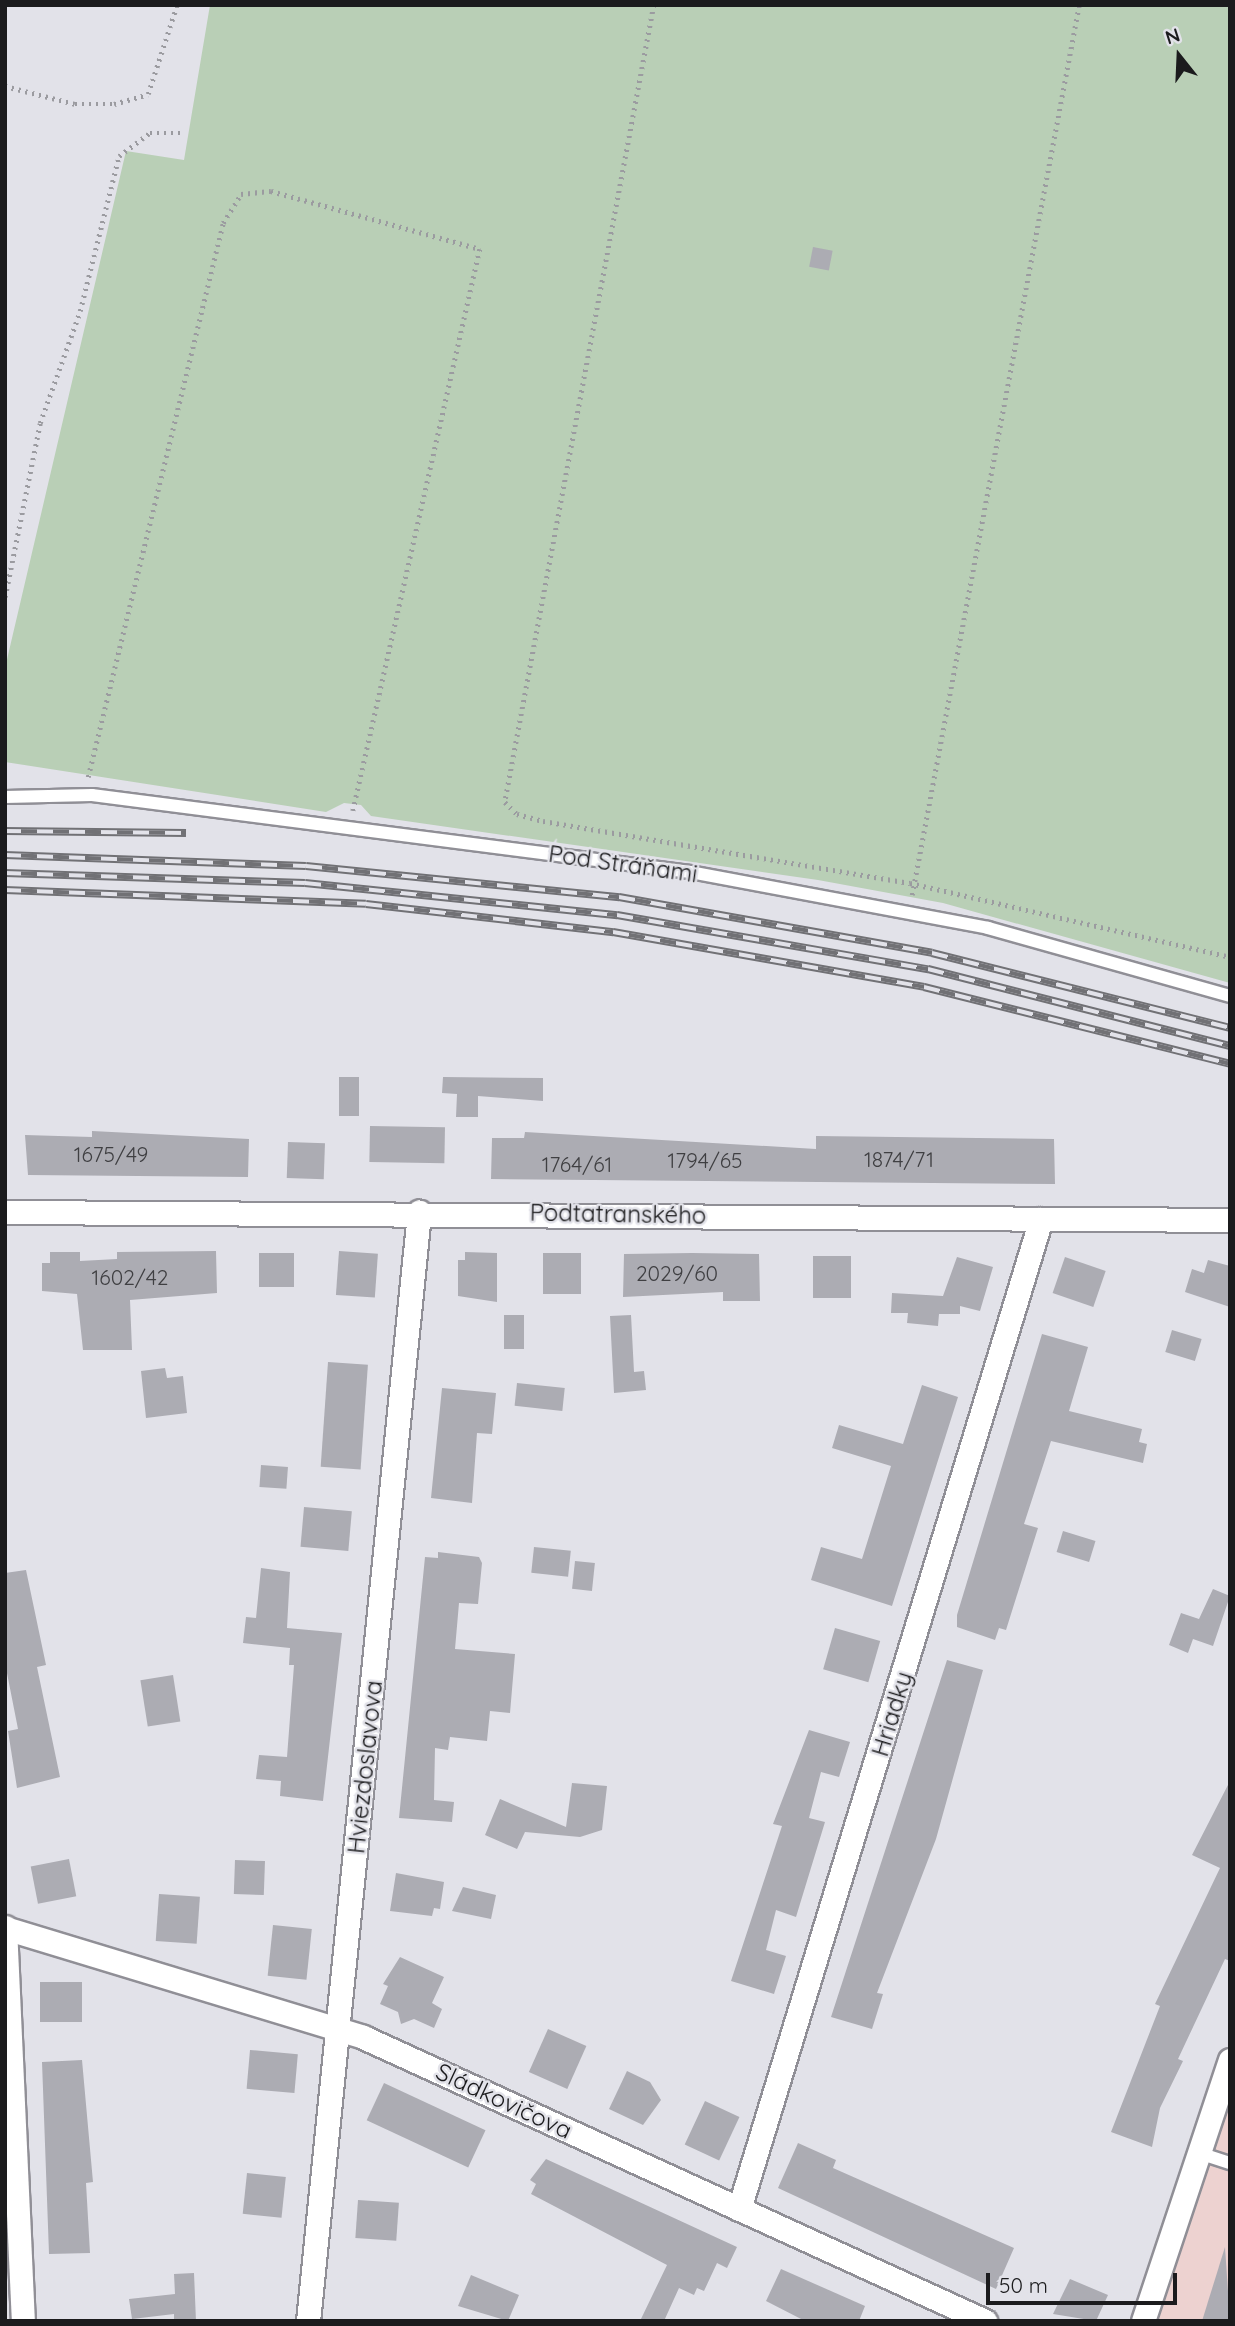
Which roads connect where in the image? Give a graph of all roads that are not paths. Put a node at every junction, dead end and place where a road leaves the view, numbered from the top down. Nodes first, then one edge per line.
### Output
1 (5, 797) edge
2 (1230, 996) edge
3 (5, 1212) edge
4 (419, 1212) junction
5 (1041, 1219) junction
6 (1230, 1220) edge
7 (5, 1927) edge
8 (338, 2030) junction
9 (1230, 2060) edge
10 (1199, 2154) junction
11 (1230, 2164) edge
12 (739, 2209) junction
13 (23, 2321) edge
14 (308, 2321) edge
15 (985, 2321) edge
16 (1143, 2321) edge

1 - 2 lane, Pod Stráňami
3 - 4 street, Podtatranského
4 - 5 street, Podtatranského
4 - 8 street, Hviezdoslavova
5 - 6 street, Podtatranského
5 - 12 street, Hriadky
7 - 8 street, Sládkovičova
7 - 13 street
8 - 12 street, Sládkovičova
8 - 14 street, Hviezdoslavova
9 - 10 street
10 - 11 lane
10 - 16 street
12 - 15 street, Sládkovičova

